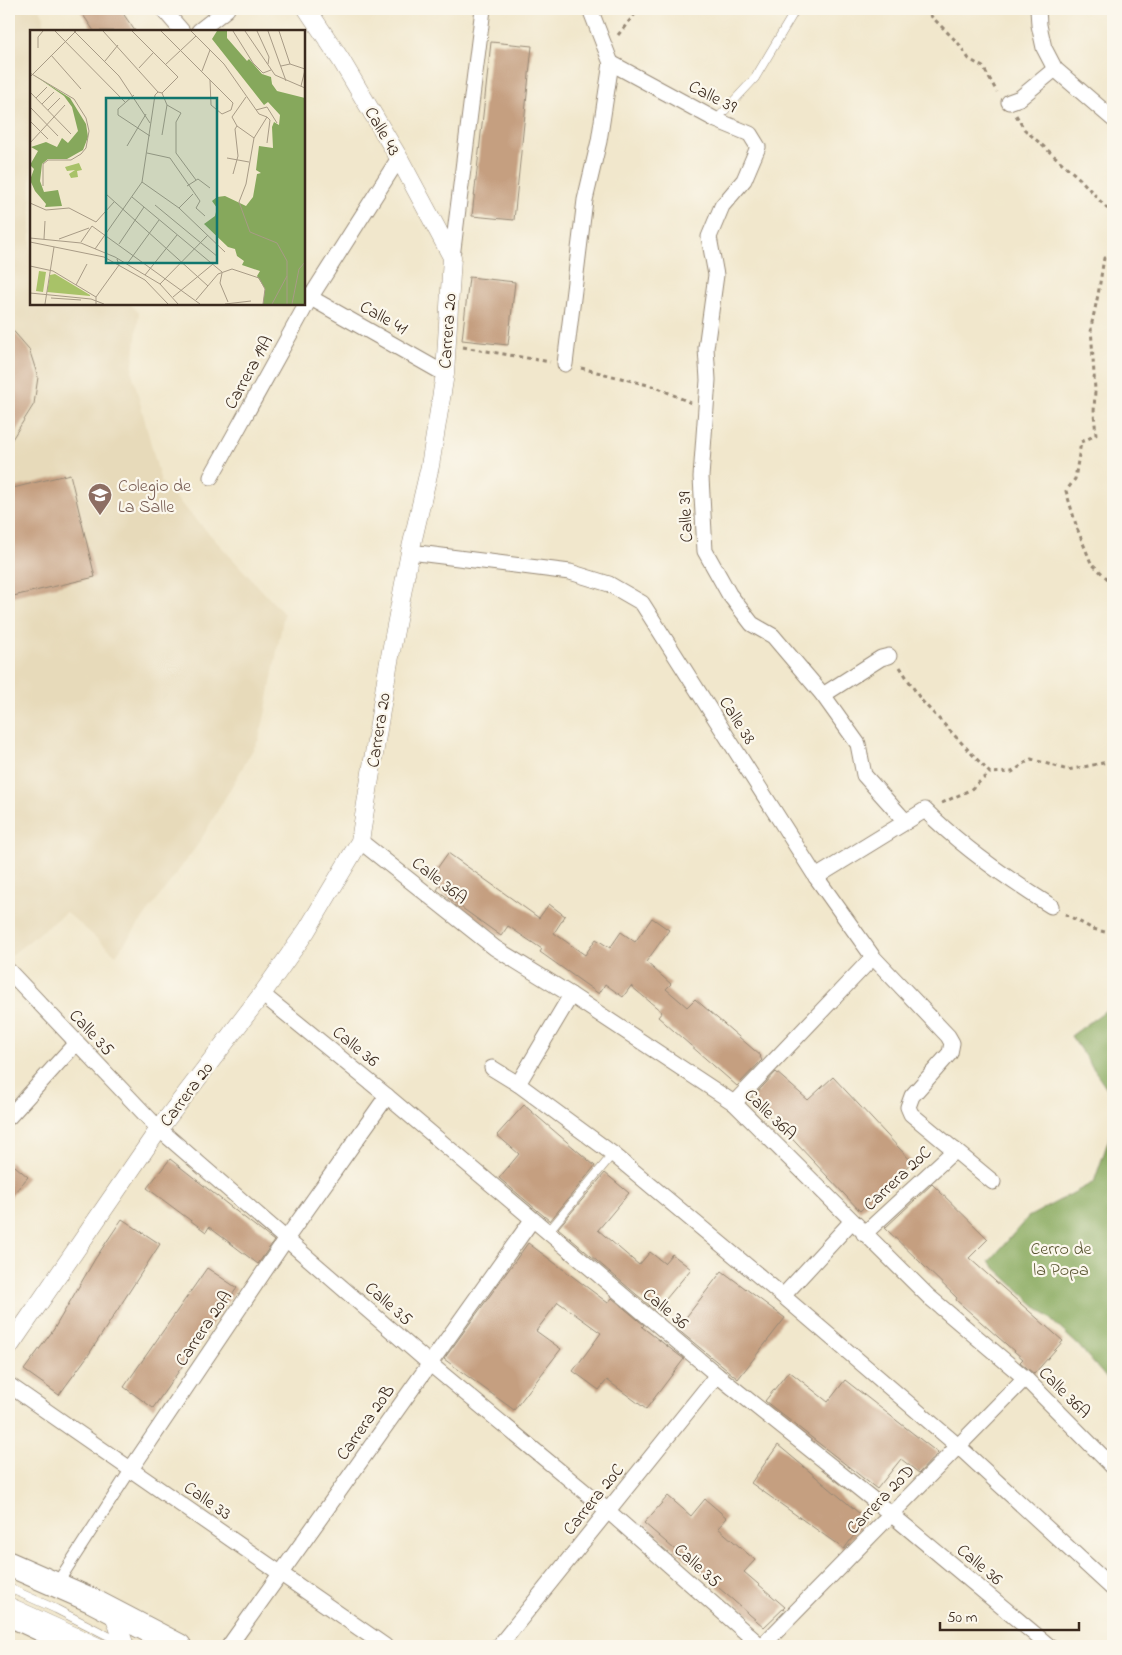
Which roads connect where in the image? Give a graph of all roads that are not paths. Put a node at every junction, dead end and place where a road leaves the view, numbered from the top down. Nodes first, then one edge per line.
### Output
1 (163, 9) edge
2 (227, 9) edge
3 (307, 9) edge
4 (483, 9) edge
5 (590, 9) edge
6 (796, 9) edge
7 (1038, 9) edge
8 (181, 30) edge
9 (200, 30) edge
10 (608, 56) junction
11 (1055, 69) junction
12 (1009, 102) road end
13 (716, 120) junction
14 (1113, 120) edge
15 (399, 158) junction
16 (452, 257) junction
17 (307, 296) edge
18 (302, 305) edge
19 (564, 364) dead end
20 (445, 374) junction
21 (211, 478) dead end
22 (410, 552) junction
23 (889, 656) road end
24 (823, 695) junction
25 (906, 822) junction
26 (360, 841) junction
27 (816, 877) junction
28 (1051, 906) road end
29 (873, 957) junction
30 (9, 971) edge
31 (262, 994) junction
32 (572, 995) junction
33 (76, 1043) junction
34 (492, 1068) dead end
35 (518, 1084) junction
36 (387, 1096) junction
37 (734, 1102) junction
38 (9, 1117) edge
39 (158, 1129) junction
40 (955, 1150) junction
41 (613, 1154) junction
42 (993, 1182) dead end
43 (532, 1220) junction
44 (852, 1221) junction
45 (548, 1232) junction
46 (864, 1234) junction
47 (286, 1239) junction
48 (783, 1296) junction
49 (9, 1347) edge
50 (429, 1363) junction
51 (717, 1375) junction
52 (1025, 1378) junction
53 (9, 1385) edge
54 (958, 1446) junction
55 (1113, 1466) edge
56 (131, 1470) junction
57 (608, 1511) junction
58 (891, 1514) junction
59 (9, 1564) edge
60 (280, 1573) junction
61 (56, 1585) junction
62 (9, 1588) edge
63 (1113, 1589) edge
64 (9, 1601) edge
65 (113, 1612) junction
66 (9, 1614) edge
67 (77, 1646) edge
68 (121, 1646) edge
69 (179, 1646) edge
70 (229, 1646) edge
71 (386, 1646) edge
72 (499, 1646) edge
73 (762, 1646) edge
74 (1049, 1646) edge

1 - 8 street
2 - 9 street
3 - 15 street, Calle 43
4 - 16 street, Carrera 20
5 - 10 street
6 - 13 lane
7 - 11 street
10 - 13 street, Calle 39
10 - 19 street
11 - 12 street
11 - 14 street
13 - 24 street, Calle 39
15 - 16 street, Calle 43
15 - 17 street, Carrera 19A
16 - 20 street, Carrera 20
17 - 20 street, Calle 41
18 - 21 street, Carrera 19A
20 - 22 street, Carrera 20
22 - 26 street, Carrera 20
22 - 27 street, Calle 38
23 - 24 street
24 - 25 street
25 - 27 street
25 - 28 street
26 - 31 street, Carrera 20
26 - 32 street, Calle 36A
27 - 29 street, Calle 38
29 - 37 street
29 - 40 street, Calle 38
30 - 33 street, Calle 35
31 - 36 street, Calle 36
31 - 39 street, Carrera 20
32 - 35 street
32 - 37 street, Calle 36A
33 - 38 street
33 - 39 street, Calle 35
34 - 35 street
35 - 41 street
36 - 43 street, Calle 36
36 - 47 street, Carrera 20A
37 - 44 street, Calle 36A
39 - 47 street, Calle 35
39 - 49 street, Carrera 20
40 - 42 street
40 - 46 street, Carrera 20C
41 - 45 lane
41 - 48 street
43 - 45 street, Calle 36
43 - 50 street, Carrera 20B
44 - 46 street, Calle 36A
44 - 48 street, Carrera 20C
45 - 51 street, Calle 36
46 - 52 street, Calle 36A
47 - 50 street, Calle 35
47 - 56 street, Carrera 20A
48 - 54 street
50 - 57 street, Calle 35
50 - 60 street, Carrera 20B
51 - 57 street, Carrera 20C
51 - 58 street, Calle 36
52 - 54 street, Carrera 20D
52 - 55 street, Calle 36A
53 - 56 street, Calle 33
54 - 58 street, Carrera 20D
54 - 63 street
56 - 60 street, Calle 33
56 - 61 street, Carrera 20A
57 - 72 street, Carrera 20C
57 - 73 street, Calle 35
58 - 73 street, Carrera 20D
58 - 74 street, Calle 36
59 - 61 highway
60 - 70 street, Carrera 20B
60 - 71 street, Calle 33
61 - 65 highway
62 - 68 lane
64 - 68 lane
65 - 68 street
65 - 69 highway
66 - 67 highway

